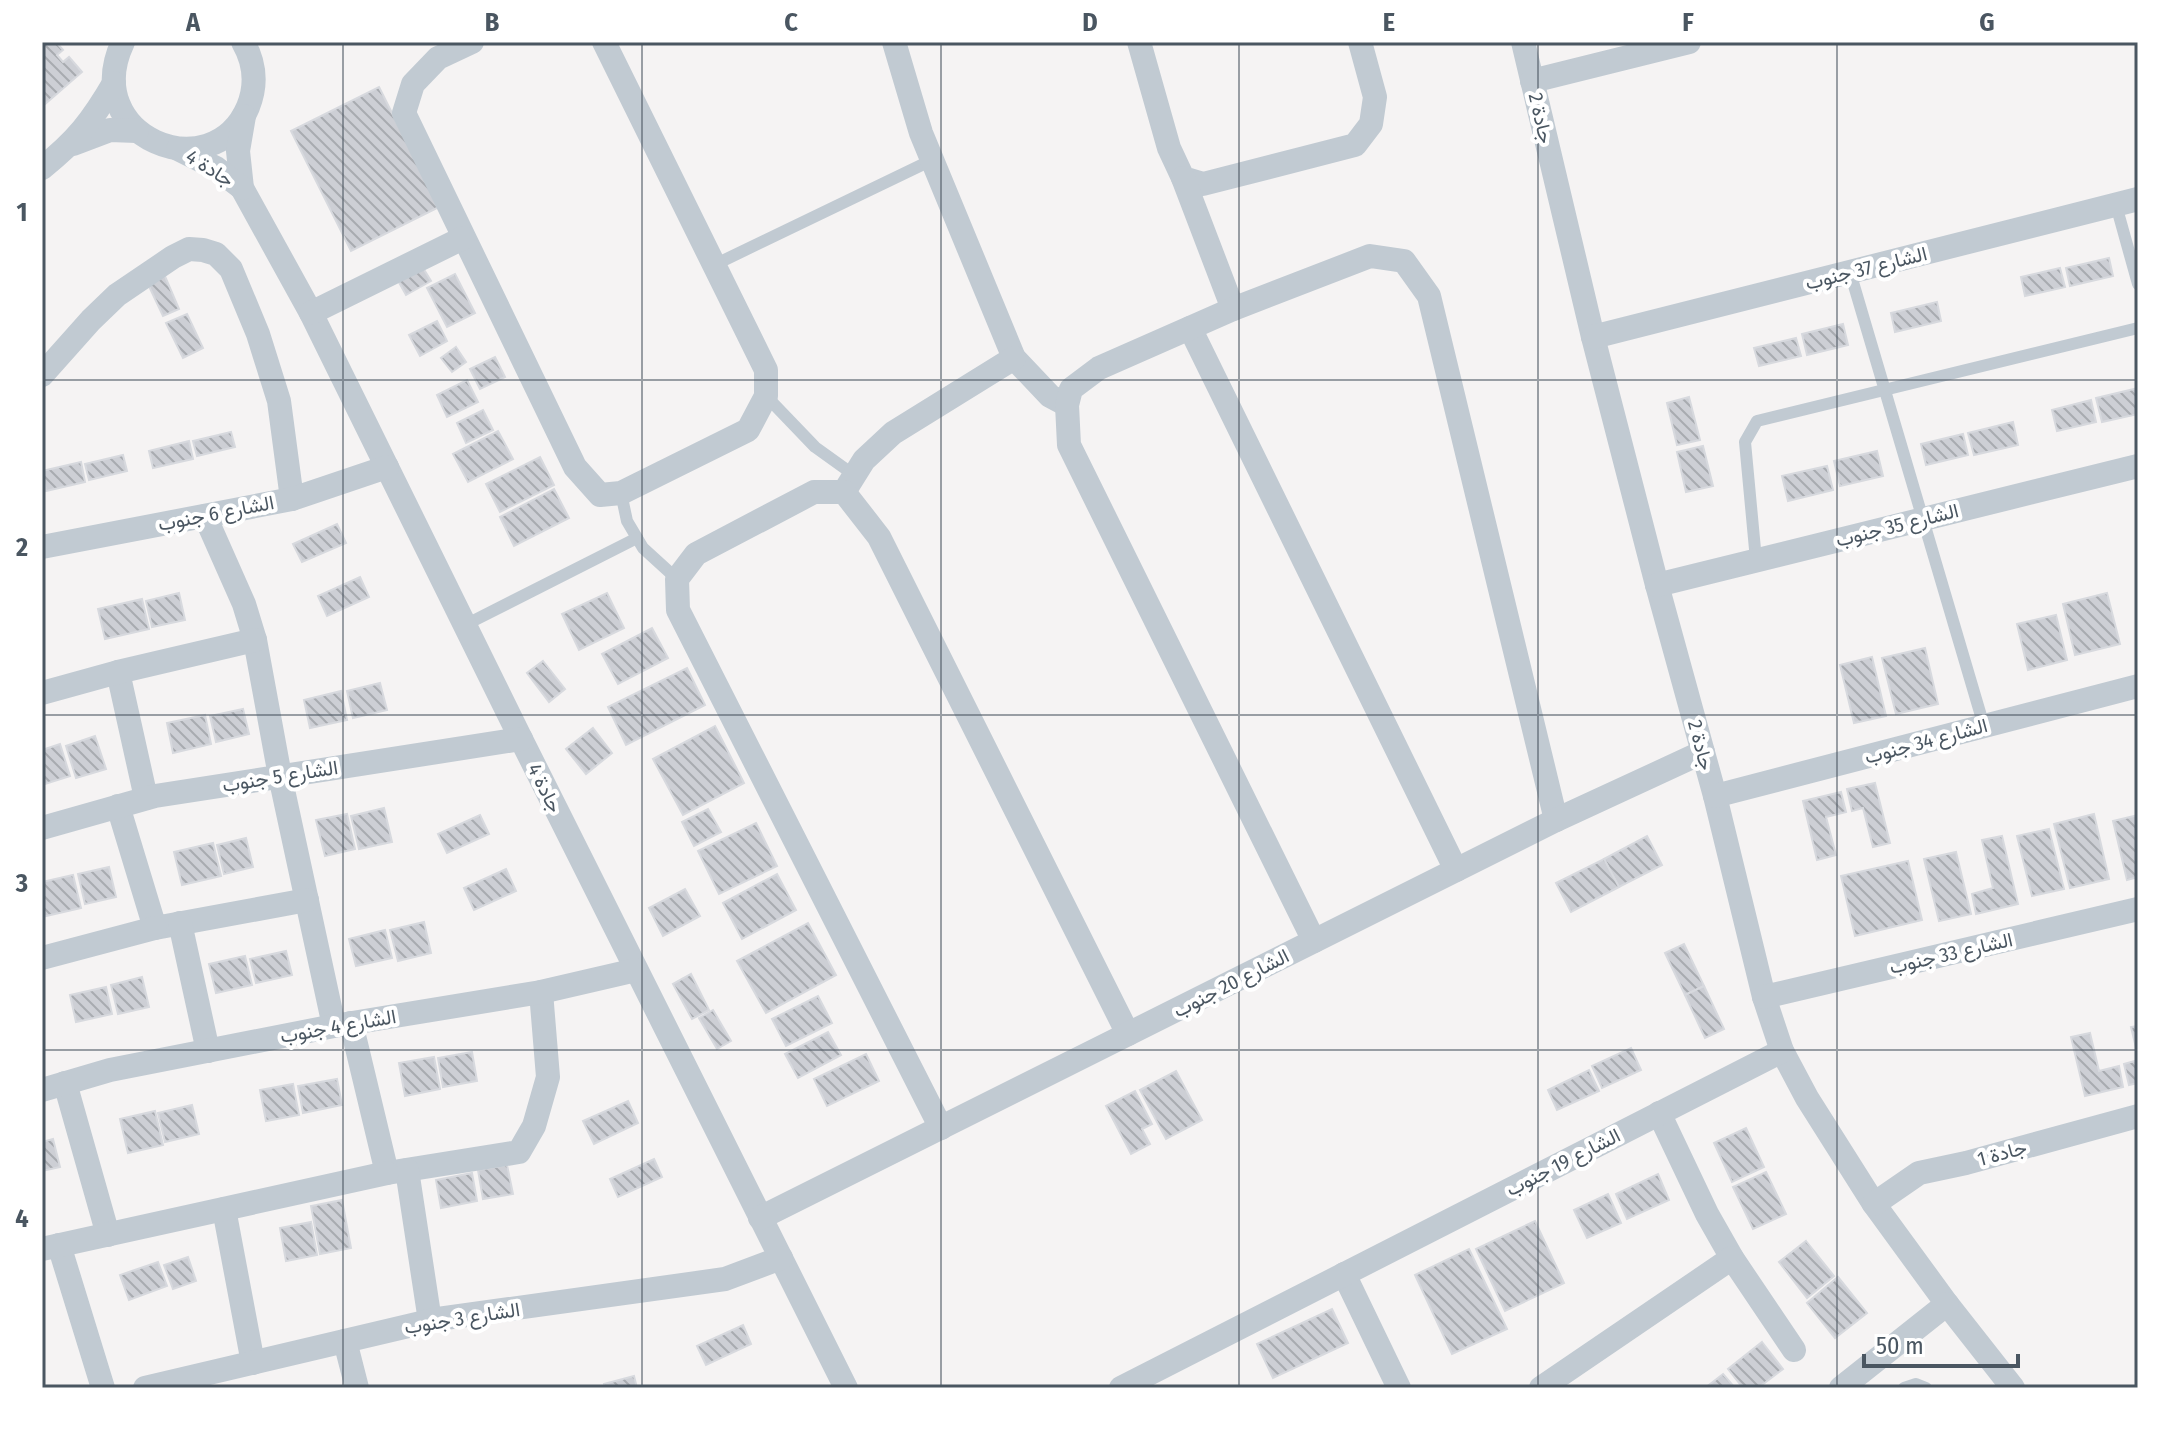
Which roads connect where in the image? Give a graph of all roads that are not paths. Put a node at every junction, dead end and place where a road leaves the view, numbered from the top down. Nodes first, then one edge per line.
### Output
1 (123, 42) edge
2 (472, 42) edge
3 (604, 42) edge
4 (894, 42) edge
5 (1139, 42) edge
6 (1360, 42) edge
7 (1523, 42) edge
8 (1689, 42) edge
9 (249, 46) edge
10 (1532, 81) junction
11 (114, 83) junction
12 (244, 116) junction
13 (137, 131) junction
14 (71, 145) junction
15 (178, 149) junction
16 (932, 160) junction
17 (42, 168) edge
18 (1183, 178) junction
19 (242, 188) junction
20 (2127, 202) edge
21 (463, 238) junction
22 (714, 265) junction
23 (1850, 272) junction
24 (2138, 284) edge
25 (1233, 309) junction
26 (311, 313) junction
27 (1190, 328) junction
28 (2138, 328) edge
29 (1593, 337) junction
30 (1014, 358) junction
31 (42, 375) edge
32 (1885, 390) junction
33 (766, 396) junction
34 (1067, 405) junction
35 (2138, 466) edge
36 (387, 467) junction
37 (849, 483) junction
38 (621, 493) junction
39 (292, 499) junction
40 (205, 516) junction
41 (1922, 519) junction
42 (637, 538) junction
43 (42, 547) edge
44 (1756, 560) junction
45 (677, 579) junction
46 (1657, 585) junction
47 (465, 625) junction
48 (255, 640) junction
49 (118, 672) junction
50 (2138, 686) edge
51 (42, 693) edge
52 (1984, 726) junction
53 (521, 739) junction
54 (1703, 752) junction
55 (280, 776) junction
56 (1715, 796) junction
57 (146, 798) junction
58 (118, 806) junction
59 (1556, 820) junction
60 (42, 828) edge
61 (1456, 870) junction
62 (307, 900) junction
63 (2138, 909) edge
64 (180, 923) junction
65 (155, 928) junction
66 (1314, 941) junction
67 (42, 958) edge
68 (636, 970) junction
69 (541, 992) junction
70 (1764, 997) junction
71 (342, 1024) junction
72 (1128, 1034) junction
73 (208, 1051) junction
74 (1782, 1051) junction
75 (54, 1087) edge
76 (1659, 1113) junction
77 (2138, 1116) edge
78 (941, 1128) junction
79 (397, 1171) junction
80 (1874, 1204) junction
81 (224, 1209) junction
82 (760, 1218) junction
83 (108, 1235) junction
84 (50, 1247) edge
85 (781, 1258) junction
86 (1732, 1258) junction
87 (1344, 1274) junction
88 (1947, 1304) junction
89 (430, 1321) junction
90 (345, 1341) junction
91 (1794, 1350) dead end
92 (253, 1363) junction
93 (178, 1384) edge
94 (103, 1388) edge
95 (145, 1388) edge
96 (357, 1388) edge
97 (846, 1388) edge
98 (1121, 1388) edge
99 (1399, 1388) edge
100 (1541, 1388) edge
101 (1841, 1388) edge
102 (1904, 1388) edge
103 (1926, 1388) edge
104 (2013, 1388) edge

1 - 11 street
2 - 21 street
3 - 22 street
4 - 16 street
5 - 18 street
6 - 18 street
7 - 10 street, جادة 2
8 - 10 street
9 - 12 street, جادة 4
10 - 29 street, جادة 2
11 - 13 street
11 - 14 street
12 - 15 street
12 - 19 street, جادة 4
13 - 14 street
13 - 15 street, جادة 4
14 - 17 street
15 - 19 street, جادة 4
16 - 22 lane
16 - 30 street
18 - 25 street
19 - 26 street, جادة 4
20 - 23 street, الشارع 37 جنوب
20 - 24 lane
21 - 26 street
21 - 38 street
22 - 33 street
23 - 29 street, الشارع 37 جنوب
23 - 32 lane
25 - 27 street
25 - 59 street
26 - 36 street, جادة 4
27 - 34 street
27 - 61 street
28 - 32 lane
29 - 46 street, جادة 2
30 - 34 street
30 - 37 street
31 - 39 street
32 - 41 lane
32 - 44 lane
33 - 37 lane
33 - 38 street
34 - 66 street
35 - 41 street, الشارع 35 جنوب
36 - 39 street, الشارع 6 جنوب
36 - 47 street, جادة 4
37 - 45 street
37 - 72 street
38 - 42 lane
39 - 40 street, الشارع 6 جنوب
40 - 43 street, الشارع 6 جنوب
40 - 48 street
41 - 44 street, الشارع 35 جنوب
41 - 52 lane
42 - 45 lane
42 - 47 lane
44 - 46 street, الشارع 35 جنوب
45 - 78 street
46 - 54 street, جادة 2
47 - 53 street, جادة 4
48 - 49 street
48 - 55 street
49 - 51 street
49 - 57 street
50 - 52 street, الشارع 34 جنوب
52 - 56 street, الشارع 34 جنوب
53 - 55 street, الشارع 5 جنوب
53 - 68 street, جادة 4
54 - 56 street, جادة 2
54 - 59 street, الشارع 20 جنوب
55 - 57 street, الشارع 5 جنوب
55 - 62 street
56 - 70 street, جادة 2
57 - 58 street, الشارع 5 جنوب
58 - 60 street, الشارع 5 جنوب
58 - 65 street
59 - 61 street, الشارع 20 جنوب
61 - 66 street, الشارع 20 جنوب
62 - 64 street
62 - 71 street
63 - 70 street, الشارع 33 جنوب
64 - 65 street
64 - 73 street
65 - 67 street
66 - 72 street, الشارع 20 جنوب
68 - 69 street, الشارع 4 جنوب
68 - 82 street, جادة 4
69 - 71 street, الشارع 4 جنوب
69 - 79 street
70 - 74 street, جادة 2
71 - 73 street, الشارع 4 جنوب
71 - 79 street
72 - 78 street, الشارع 20 جنوب
73 - 75 street, الشارع 4 جنوب
74 - 76 street, الشارع 19 جنوب
74 - 80 street, جادة 2
75 - 83 street
76 - 86 street
76 - 87 street, الشارع 19 جنوب
77 - 80 street, جادة 1
78 - 82 street, الشارع 20 جنوب
79 - 81 street
79 - 89 street
80 - 88 street, جادة 2
81 - 83 street
81 - 92 street
82 - 85 street, جادة 4
83 - 84 street
84 - 94 street
85 - 89 street, الشارع 3 جنوب
85 - 97 street, جادة 4
86 - 91 street
86 - 100 street
87 - 98 street, الشارع 19 جنوب
87 - 99 street
88 - 101 street
88 - 104 street, جادة 2
89 - 90 street, الشارع 3 جنوب
90 - 92 street, الشارع 3 جنوب
90 - 96 street
92 - 93 street, الشارع 3 جنوب
93 - 95 street, الشارع 3 جنوب
102 - 103 lane

